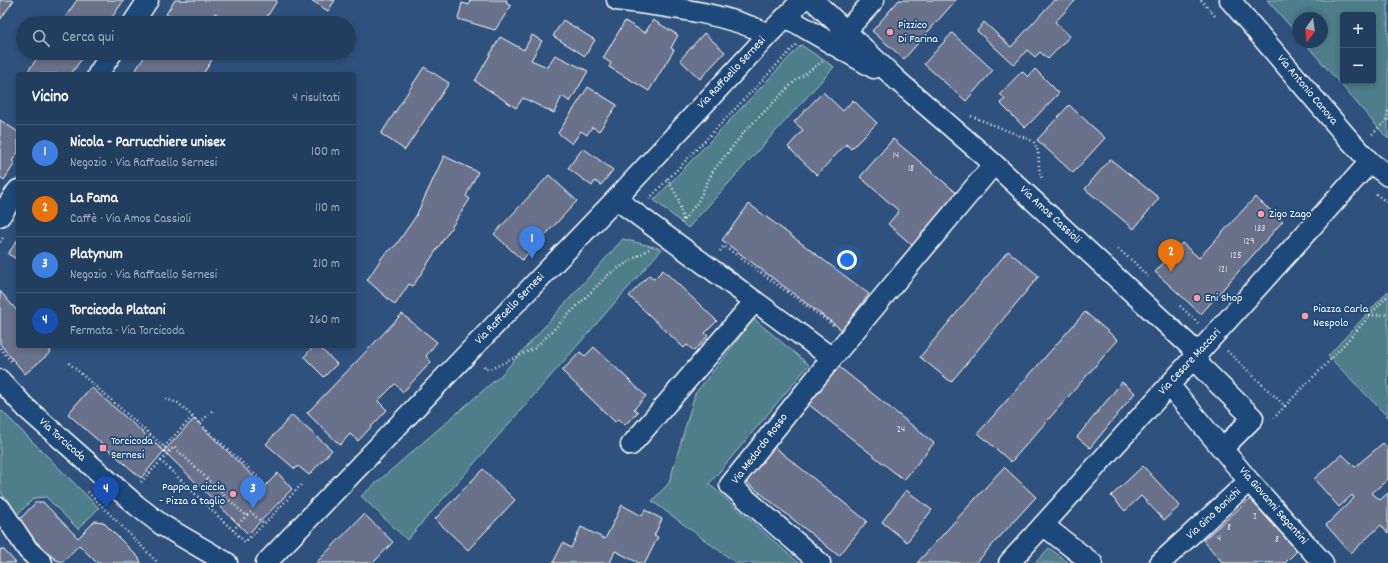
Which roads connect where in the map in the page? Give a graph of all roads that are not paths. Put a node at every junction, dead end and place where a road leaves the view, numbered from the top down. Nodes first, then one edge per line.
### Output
1 (148, 0) edge
2 (617, 0) edge
3 (802, 0) edge
4 (814, 0) edge
5 (874, 0) edge
6 (1230, 0) edge
7 (138, 16) edge
8 (786, 17) junction
9 (846, 31) junction
10 (768, 34) junction
11 (107, 60) edge
12 (99, 72) edge
13 (898, 81) junction
14 (1370, 162) junction
15 (994, 164) junction
16 (1388, 176) edge
17 (16, 193) edge
18 (616, 199) junction
19 (0, 216) edge
20 (755, 300) junction
21 (1195, 355) junction
22 (832, 358) junction
23 (1169, 385) junction
24 (2, 389) edge
25 (631, 445) dead end
26 (1223, 448) junction
27 (1250, 481) junction
28 (0, 508) edge
29 (1043, 525) junction
30 (204, 558) edge
31 (42, 563) edge
32 (227, 563) edge
33 (266, 563) edge
34 (820, 563) edge
35 (1009, 563) edge
36 (1092, 563) edge
37 (1160, 563) edge
38 (1323, 563) edge

1 - 7 street
2 - 10 street
3 - 8 street, Via Raffaello Sernesi
4 - 9 street, Via Amos Cassioli
5 - 9 street
6 - 14 street, Via Antonio Canova
8 - 10 street, Via Raffaello Sernesi
8 - 13 street, Via Amos Cassioli
9 - 13 street, Via Amos Cassioli
10 - 18 street, Via Raffaello Sernesi
11 - 12 street
13 - 15 street, Via Amos Cassioli
14 - 16 street, Via Antonio Canova
14 - 21 street, Via Cesare Maccari
15 - 21 street, Via Amos Cassioli
15 - 22 street, Via Medardo Rosso
17 - 19 street
18 - 20 street
18 - 33 street, Via Raffaello Sernesi
20 - 22 street
20 - 25 street
21 - 23 street, Via Cesare Maccari
21 - 26 street
22 - 34 street, Via Medardo Rosso
23 - 26 street, Via Giovanni Segantini
23 - 29 street, Via Cesare Maccari
24 - 30 street, Via Torcicoda
26 - 27 street, Via Giovanni Segantini
27 - 37 street, Via Gino Bonichi
27 - 38 street, Via Giovanni Segantini
28 - 31 street
29 - 35 street, Via Cesare Maccari
29 - 36 street
30 - 32 street, Via Torcicoda

